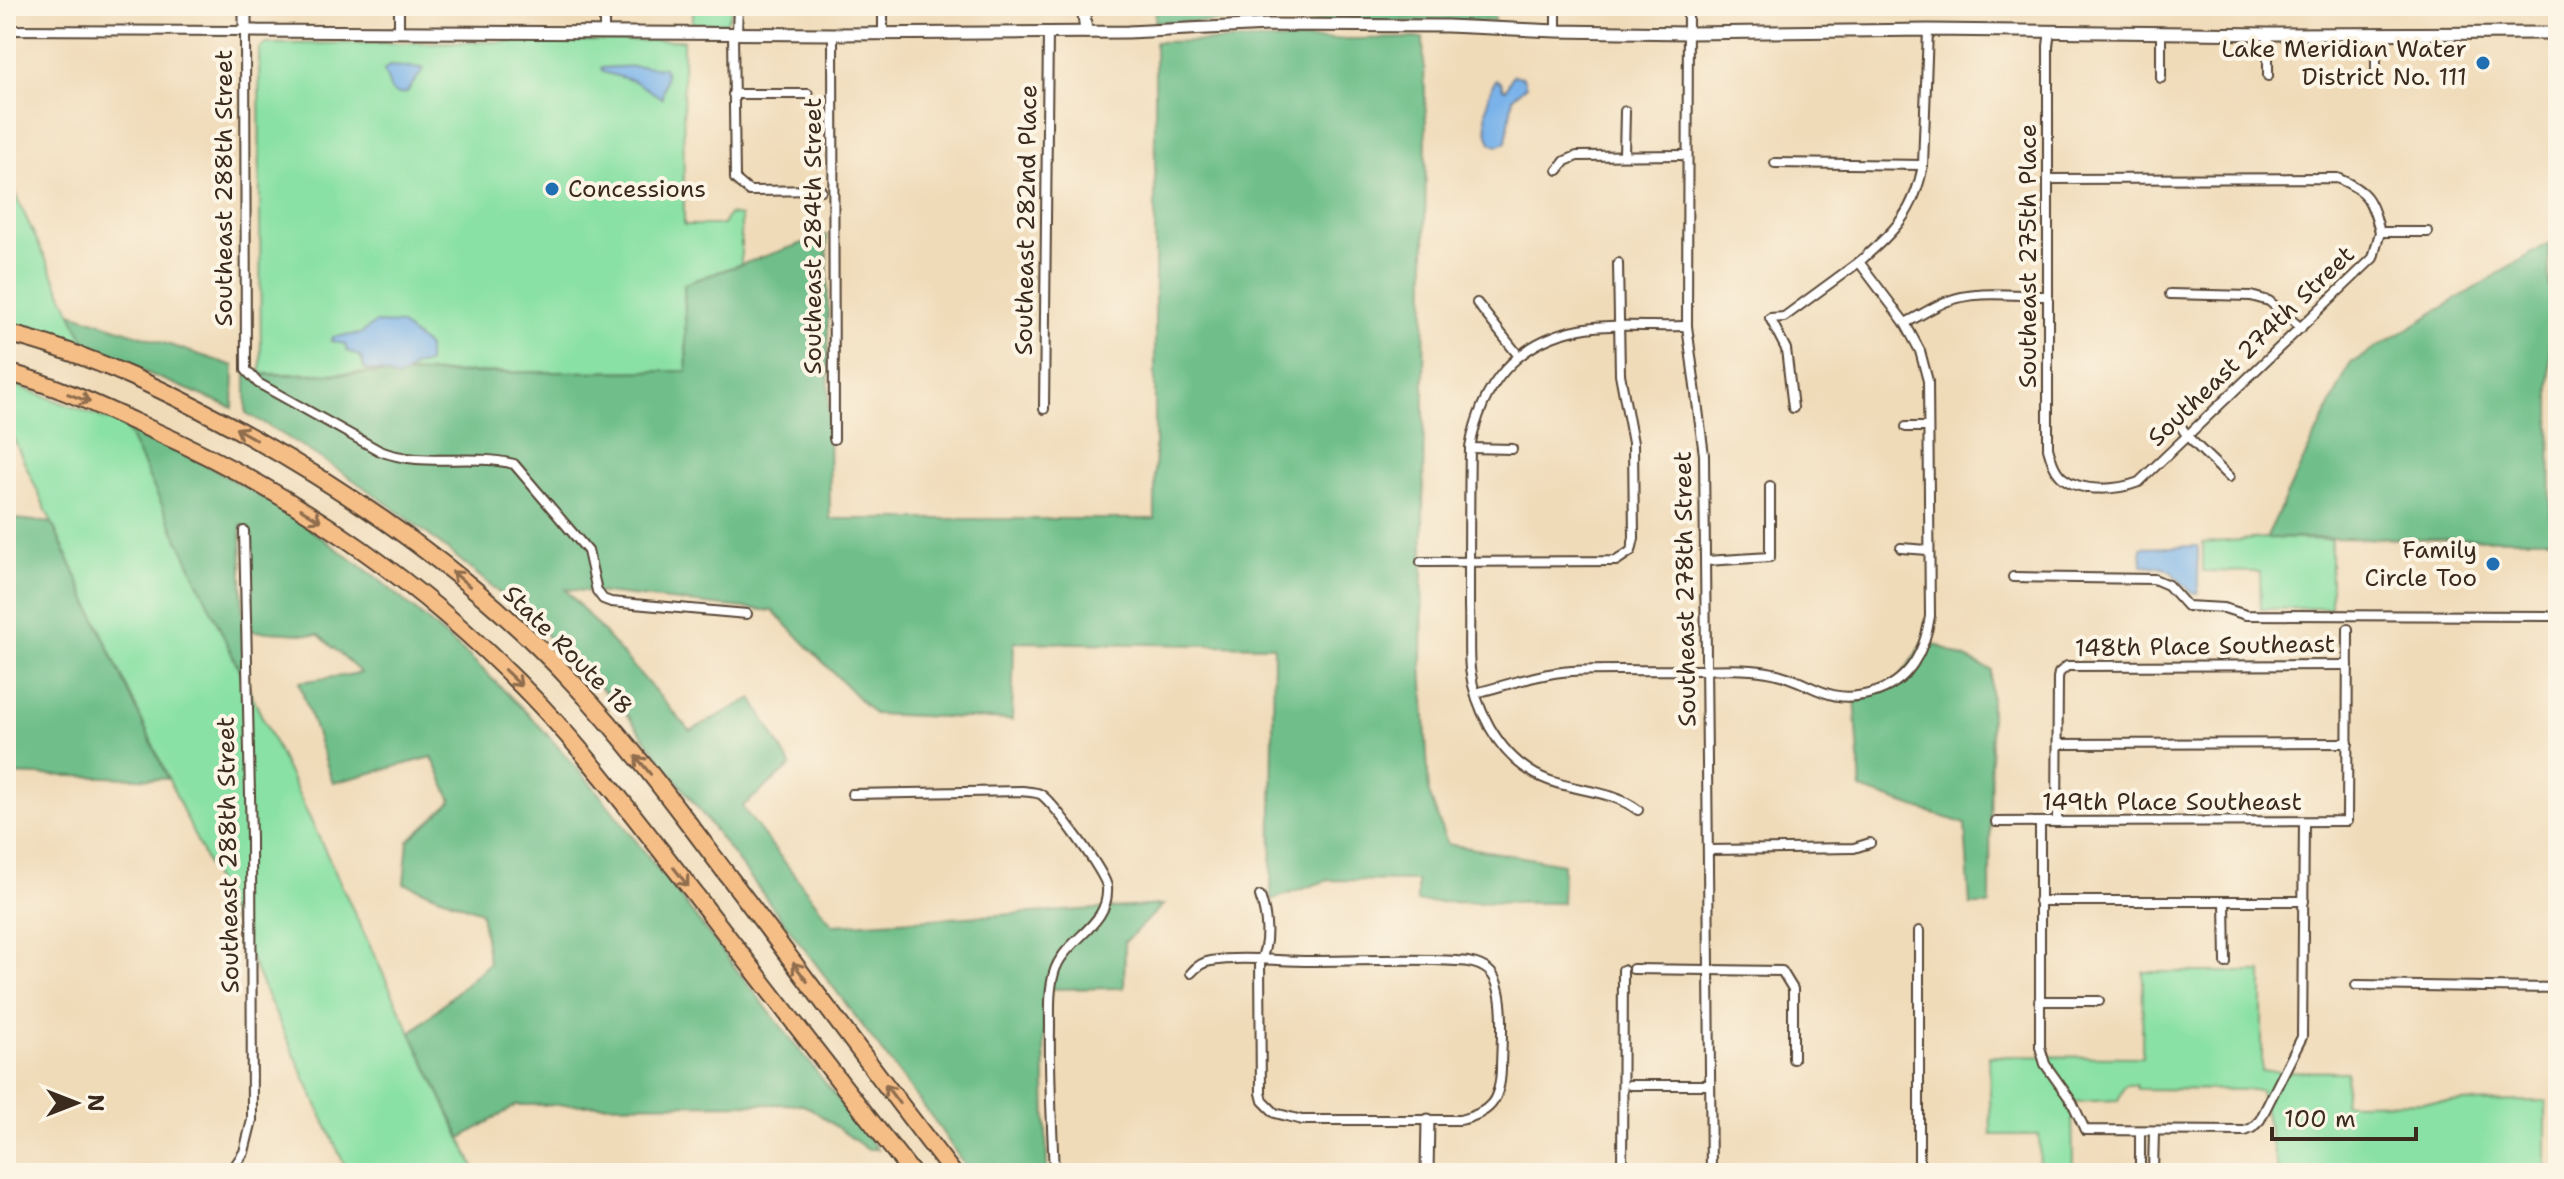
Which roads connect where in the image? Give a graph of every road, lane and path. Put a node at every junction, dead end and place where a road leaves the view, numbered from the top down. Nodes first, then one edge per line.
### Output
1 (245, 6) edge
2 (399, 6) edge
3 (604, 6) edge
4 (738, 6) edge
5 (883, 6) edge
6 (1083, 6) edge
7 (1556, 6) edge
8 (1688, 6) edge
9 (6, 30) edge
10 (1928, 30) junction
11 (2050, 30) junction
12 (245, 31) junction
13 (1556, 31) junction
14 (399, 32) junction
15 (604, 32) junction
16 (883, 32) junction
17 (1048, 32) junction
18 (1086, 32) junction
19 (735, 33) junction
20 (1688, 33) junction
21 (2161, 33) junction
22 (2558, 33) edge
23 (833, 34) junction
24 (2268, 34) junction
25 (2376, 34) junction
26 (2268, 76) dead end
27 (2376, 77) dead end
28 (2161, 78) dead end
29 (733, 94) junction
30 (808, 94) dead end
31 (1625, 111) dead end
32 (1624, 155) junction
33 (1686, 155) junction
34 (1775, 163) dead end
35 (1923, 165) junction
36 (1558, 170) dead end
37 (2048, 179) junction
38 (821, 190) dead end
39 (2380, 232) junction
40 (2428, 232) dead end
41 (1859, 262) junction
42 (1618, 263) dead end
43 (2170, 294) dead end
44 (2048, 296) junction
45 (1477, 303) dead end
46 (1905, 323) junction
47 (1687, 326) junction
48 (1618, 327) junction
49 (2301, 328) junction
50 (6, 333) edge
51 (1518, 355) junction
52 (6, 372) edge
53 (1793, 408) dead end
54 (1044, 409) dead end
55 (2176, 419) dead end
56 (1906, 427) dead end
57 (1928, 427) junction
58 (2188, 437) junction
59 (834, 439) dead end
60 (1470, 448) junction
61 (1512, 449) dead end
62 (2229, 477) dead end
63 (2139, 482) joint
64 (1770, 486) dead end
65 (244, 531) dead end
66 (1901, 548) dead end
67 (1928, 550) junction
68 (1469, 561) junction
69 (1706, 561) junction
70 (1421, 562) dead end
71 (2013, 577) dead end
72 (747, 614) dead end
73 (2558, 616) edge
74 (2348, 629) dead end
75 (2348, 665) junction
76 (1706, 670) junction
77 (1476, 693) junction
78 (2348, 743) junction
79 (2058, 744) junction
80 (852, 794) dead end
81 (1638, 810) dead end
82 (1996, 822) dead end
83 (2040, 822) junction
84 (2057, 822) junction
85 (2304, 822) junction
86 (1870, 843) dead end
87 (1708, 850) junction
88 (1260, 896) dead end
89 (2039, 901) junction
90 (2225, 901) junction
91 (2304, 901) junction
92 (1919, 931) dead end
93 (1260, 961) junction
94 (2226, 963) dead end
95 (1709, 968) junction
96 (1191, 973) dead end
97 (2356, 985) dead end
98 (2558, 988) edge
99 (2039, 1001) junction
100 (2099, 1001) dead end
101 (1793, 1059) dead end
102 (1630, 1085) dead end
103 (1710, 1085) junction
104 (1428, 1120) junction
105 (2140, 1131) junction
106 (2154, 1131) junction
107 (230, 1173) edge
108 (912, 1173) edge
109 (953, 1173) edge
110 (1054, 1173) edge
111 (1427, 1173) edge
112 (1622, 1173) edge
113 (1711, 1173) edge
114 (1919, 1173) edge
115 (2140, 1173) edge
116 (2153, 1173) edge

1 - 12 street, Southeast 288th Street
2 - 14 street
3 - 15 street
4 - 19 street
5 - 16 street
6 - 18 street
7 - 13 street
8 - 20 street, Southeast 278th Street
9 - 12 street
10 - 11 street
10 - 20 street
10 - 35 street
11 - 21 street
11 - 37 street, Southeast 275th Place
12 - 14 street
12 - 72 street, Southeast 288th Street
13 - 18 street
13 - 20 street
14 - 15 street
15 - 19 street
16 - 17 street
16 - 23 street
17 - 18 street
17 - 54 street, Southeast 282nd Place
19 - 23 street
19 - 29 street
20 - 33 street, Southeast 278th Street
21 - 24 street
21 - 28 street
22 - 25 street
23 - 59 street, Southeast 284th Street
24 - 25 street
24 - 26 street
25 - 27 street
29 - 30 street
29 - 38 street
31 - 32 street
32 - 33 street
32 - 36 street
33 - 47 street, Southeast 278th Street
34 - 35 street
35 - 41 street
37 - 39 street
37 - 44 street, Southeast 275th Place
39 - 40 street
39 - 49 street, Southeast 274th Street
41 - 46 street
41 - 53 street
42 - 48 street
43 - 49 street
44 - 46 street
44 - 63 street, Southeast 275th Place
45 - 51 street
46 - 57 street
47 - 48 street
47 - 69 street, Southeast 278th Street
48 - 51 street
48 - 68 street
49 - 58 street, Southeast 274th Street
109 -> 50 highway, State Route 18
51 - 60 street
52 -> 108 highway
55 - 58 street
56 - 57 street
57 - 67 street
58 - 62 street
58 - 63 street, Southeast 274th Street
60 - 61 street
60 - 68 street
64 - 69 street
65 - 107 street, Southeast 288th Street
66 - 67 street
67 - 76 street
68 - 70 street
68 - 77 street
69 - 76 street, Southeast 278th Street
71 - 73 street
74 - 75 street
75 - 78 street
75 - 79 street, 148th Place Southeast
76 - 77 street
76 - 87 street, Southeast 278th Street
77 - 81 street
78 - 79 street
78 - 85 street, 149th Place Southeast
79 - 84 street
80 - 110 street
82 - 83 street, 149th Place Southeast
83 - 84 street, 149th Place Southeast
83 - 89 street
84 - 85 street, 149th Place Southeast
85 - 91 street
86 - 87 street
87 - 95 street, Southeast 278th Street
88 - 93 street
89 - 90 street
89 - 99 street
90 - 91 street
90 - 94 street
91 - 106 street
92 - 114 street
93 - 96 street
93 - 104 street
93 - 104 street
95 - 101 street
95 - 103 street, Southeast 278th Street
95 - 112 street
97 - 98 street
99 - 100 street
99 - 105 street
102 - 103 street
103 - 113 street, Southeast 278th Street
104 - 111 street
105 - 106 street
105 - 115 street
106 - 116 street

